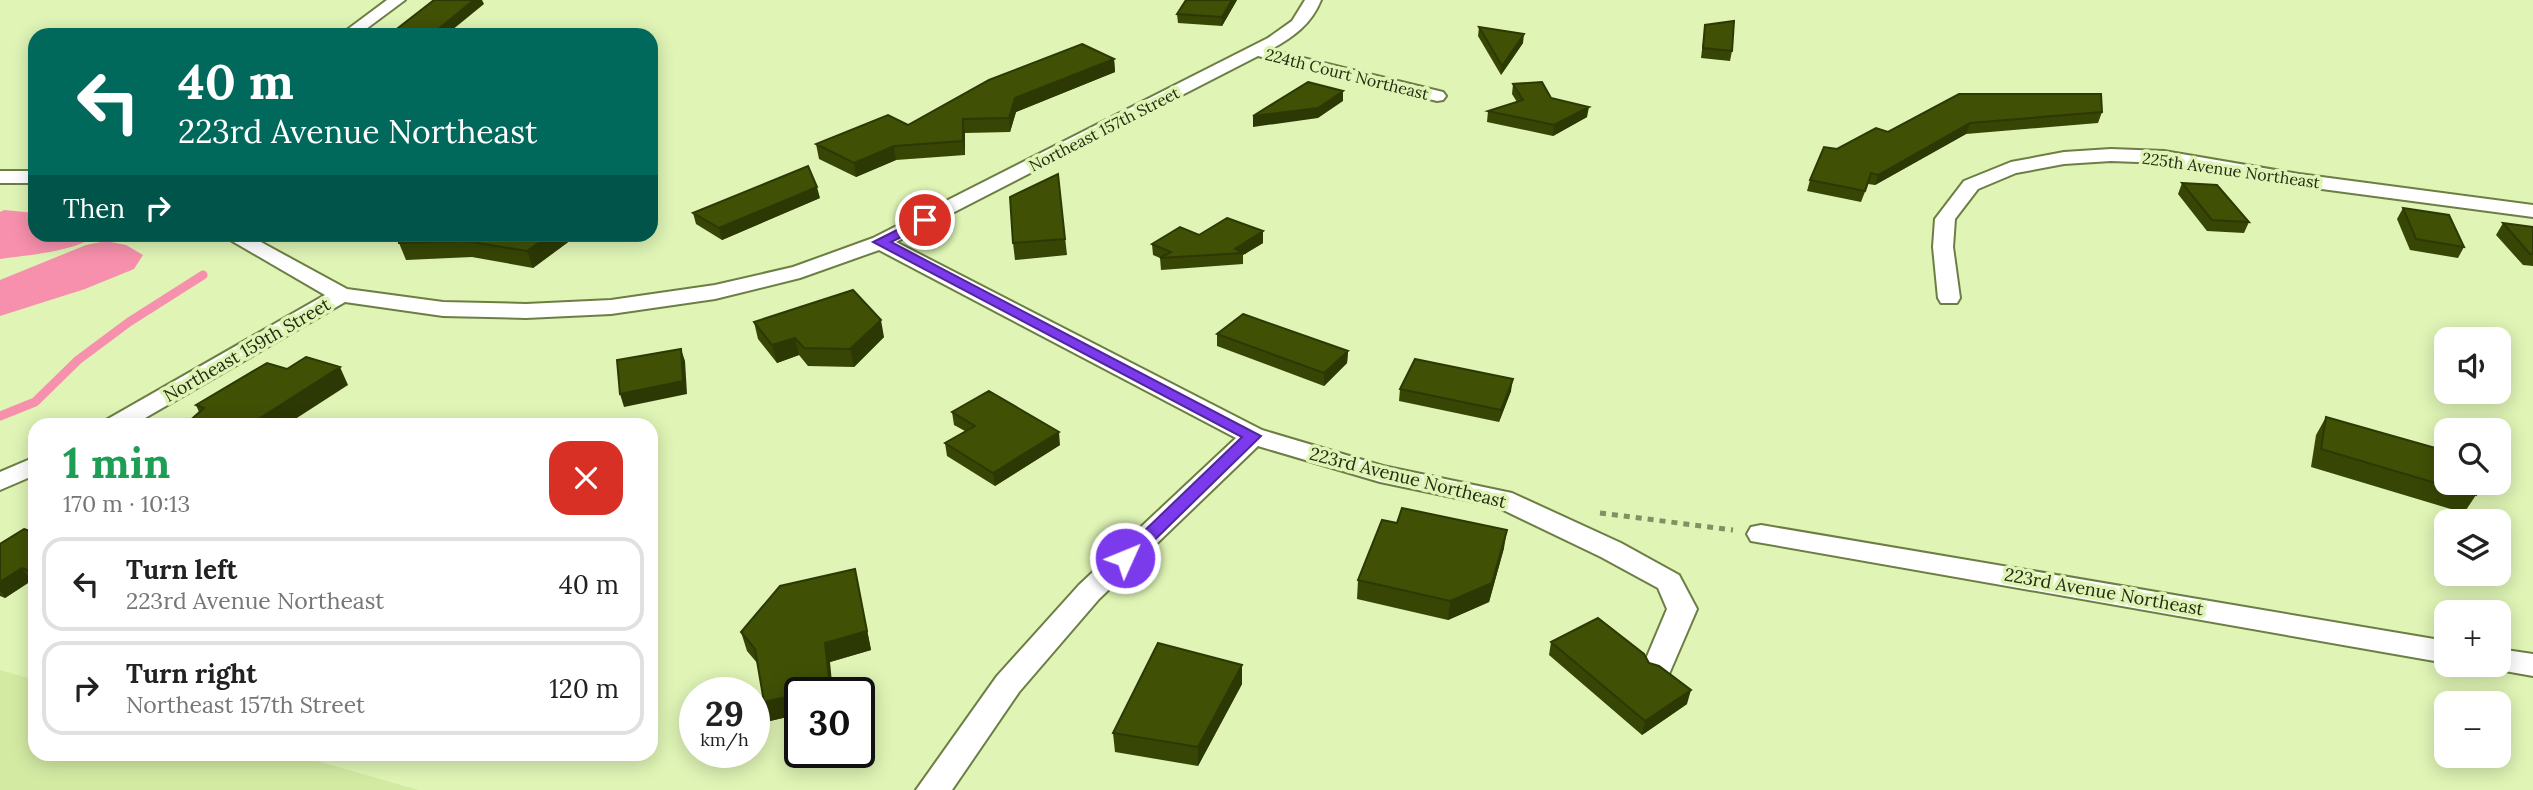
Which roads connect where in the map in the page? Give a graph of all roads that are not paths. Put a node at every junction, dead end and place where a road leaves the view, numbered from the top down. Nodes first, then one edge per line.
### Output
1 (397, 0) edge
2 (1313, 0) edge
3 (358, 28) edge
4 (1256, 51) junction
5 (1437, 96) dead end
6 (0, 177) edge
7 (28, 177) edge
8 (2533, 211) edge
9 (245, 242) edge
10 (880, 242) junction
11 (341, 295) junction
12 (1949, 298) dead end
13 (127, 418) edge
14 (1253, 436) junction
15 (28, 468) edge
16 (0, 482) edge
17 (1762, 534) road end
18 (2434, 650) edge
19 (2511, 662) edge
20 (2533, 665) edge
21 (1658, 666) edge
22 (933, 790) edge

1 - 3 street
2 - 4 street, Northeast 157th Street
4 - 5 street, 224th Court Northeast
4 - 10 street, Northeast 157th Street
6 - 7 street
8 - 12 street, 225th Avenue Northeast
9 - 11 street
10 - 11 street
10 - 14 street, 223rd Avenue Northeast
11 - 13 street, Northeast 159th Street
14 - 21 street, 223rd Avenue Northeast
14 - 22 street
15 - 16 street
17 - 18 street, 223rd Avenue Northeast
19 - 20 street

